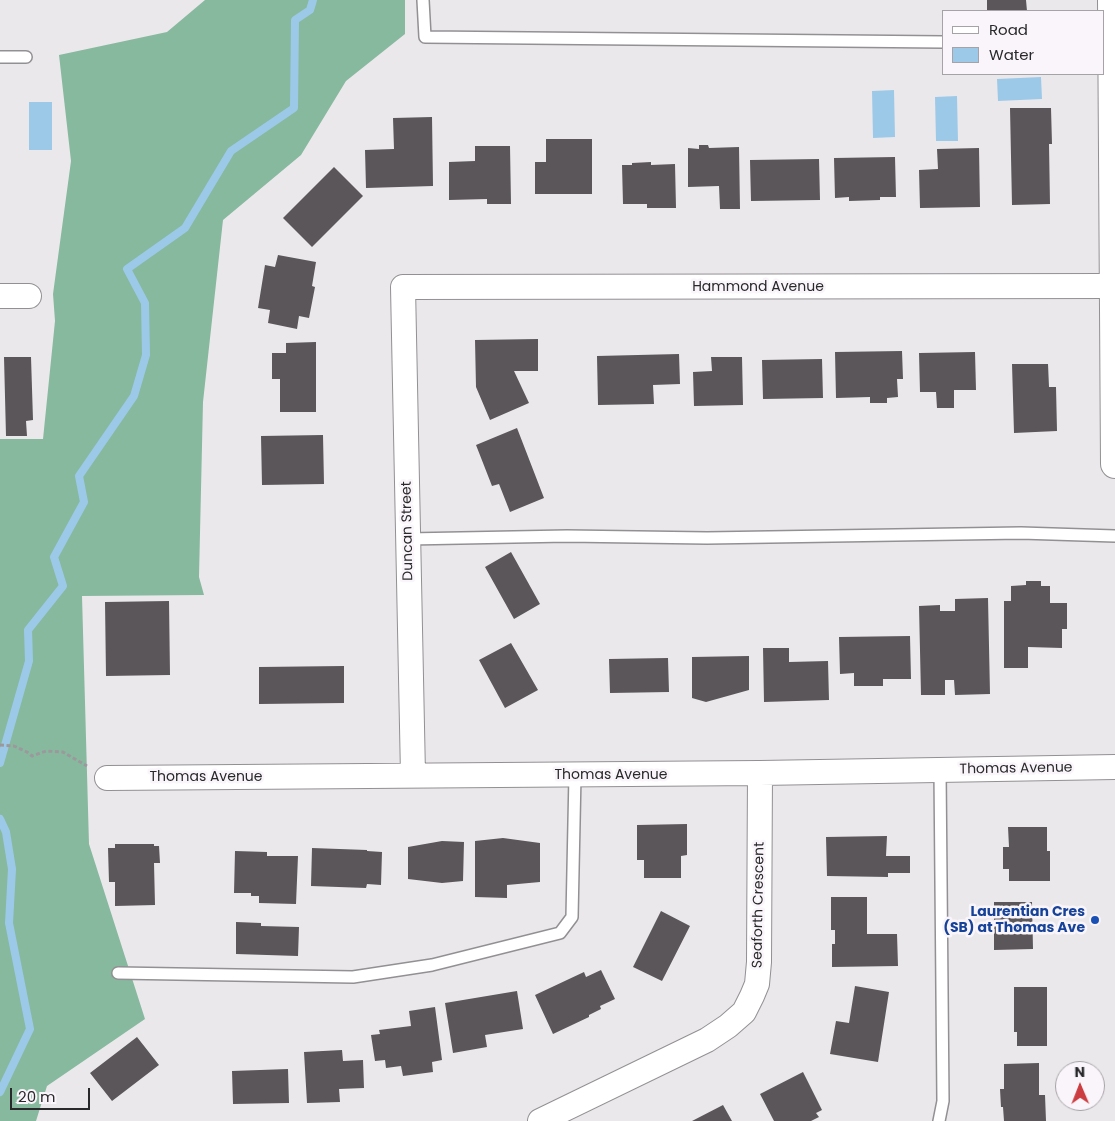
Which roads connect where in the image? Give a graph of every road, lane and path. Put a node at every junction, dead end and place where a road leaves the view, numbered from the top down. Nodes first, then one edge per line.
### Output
1 (423, 0) edge
2 (1112, 0) edge
3 (942, 42) edge
4 (1108, 44) edge
5 (0, 57) edge
6 (26, 57) dead end
7 (1113, 286) junction
8 (403, 287) joint
9 (0, 296) edge
10 (29, 296) dead end
11 (1115, 464) edge
12 (1115, 536) edge
13 (408, 539) junction
14 (0, 745) edge
15 (1115, 767) edge
16 (940, 770) junction
17 (760, 773) junction
18 (413, 775) junction
19 (574, 775) junction
20 (107, 778) joint
21 (118, 973) dead end
22 (540, 1121) edge
23 (939, 1121) edge

1 - 3 lane
2 - 4 street
4 - 7 street
5 - 6 lane
7 - 8 street, Hammond Avenue
7 - 11 street
8 - 13 street, Duncan Street
9 - 10 street
12 - 13 lane
13 - 18 street, Duncan Street
14 - 20 path
15 - 16 street, Thomas Avenue
16 - 17 street, Thomas Avenue
16 - 23 lane
17 - 19 street, Thomas Avenue
17 - 22 street, Seaforth Crescent
18 - 19 street, Thomas Avenue
18 - 20 street, Thomas Avenue
19 - 21 lane

